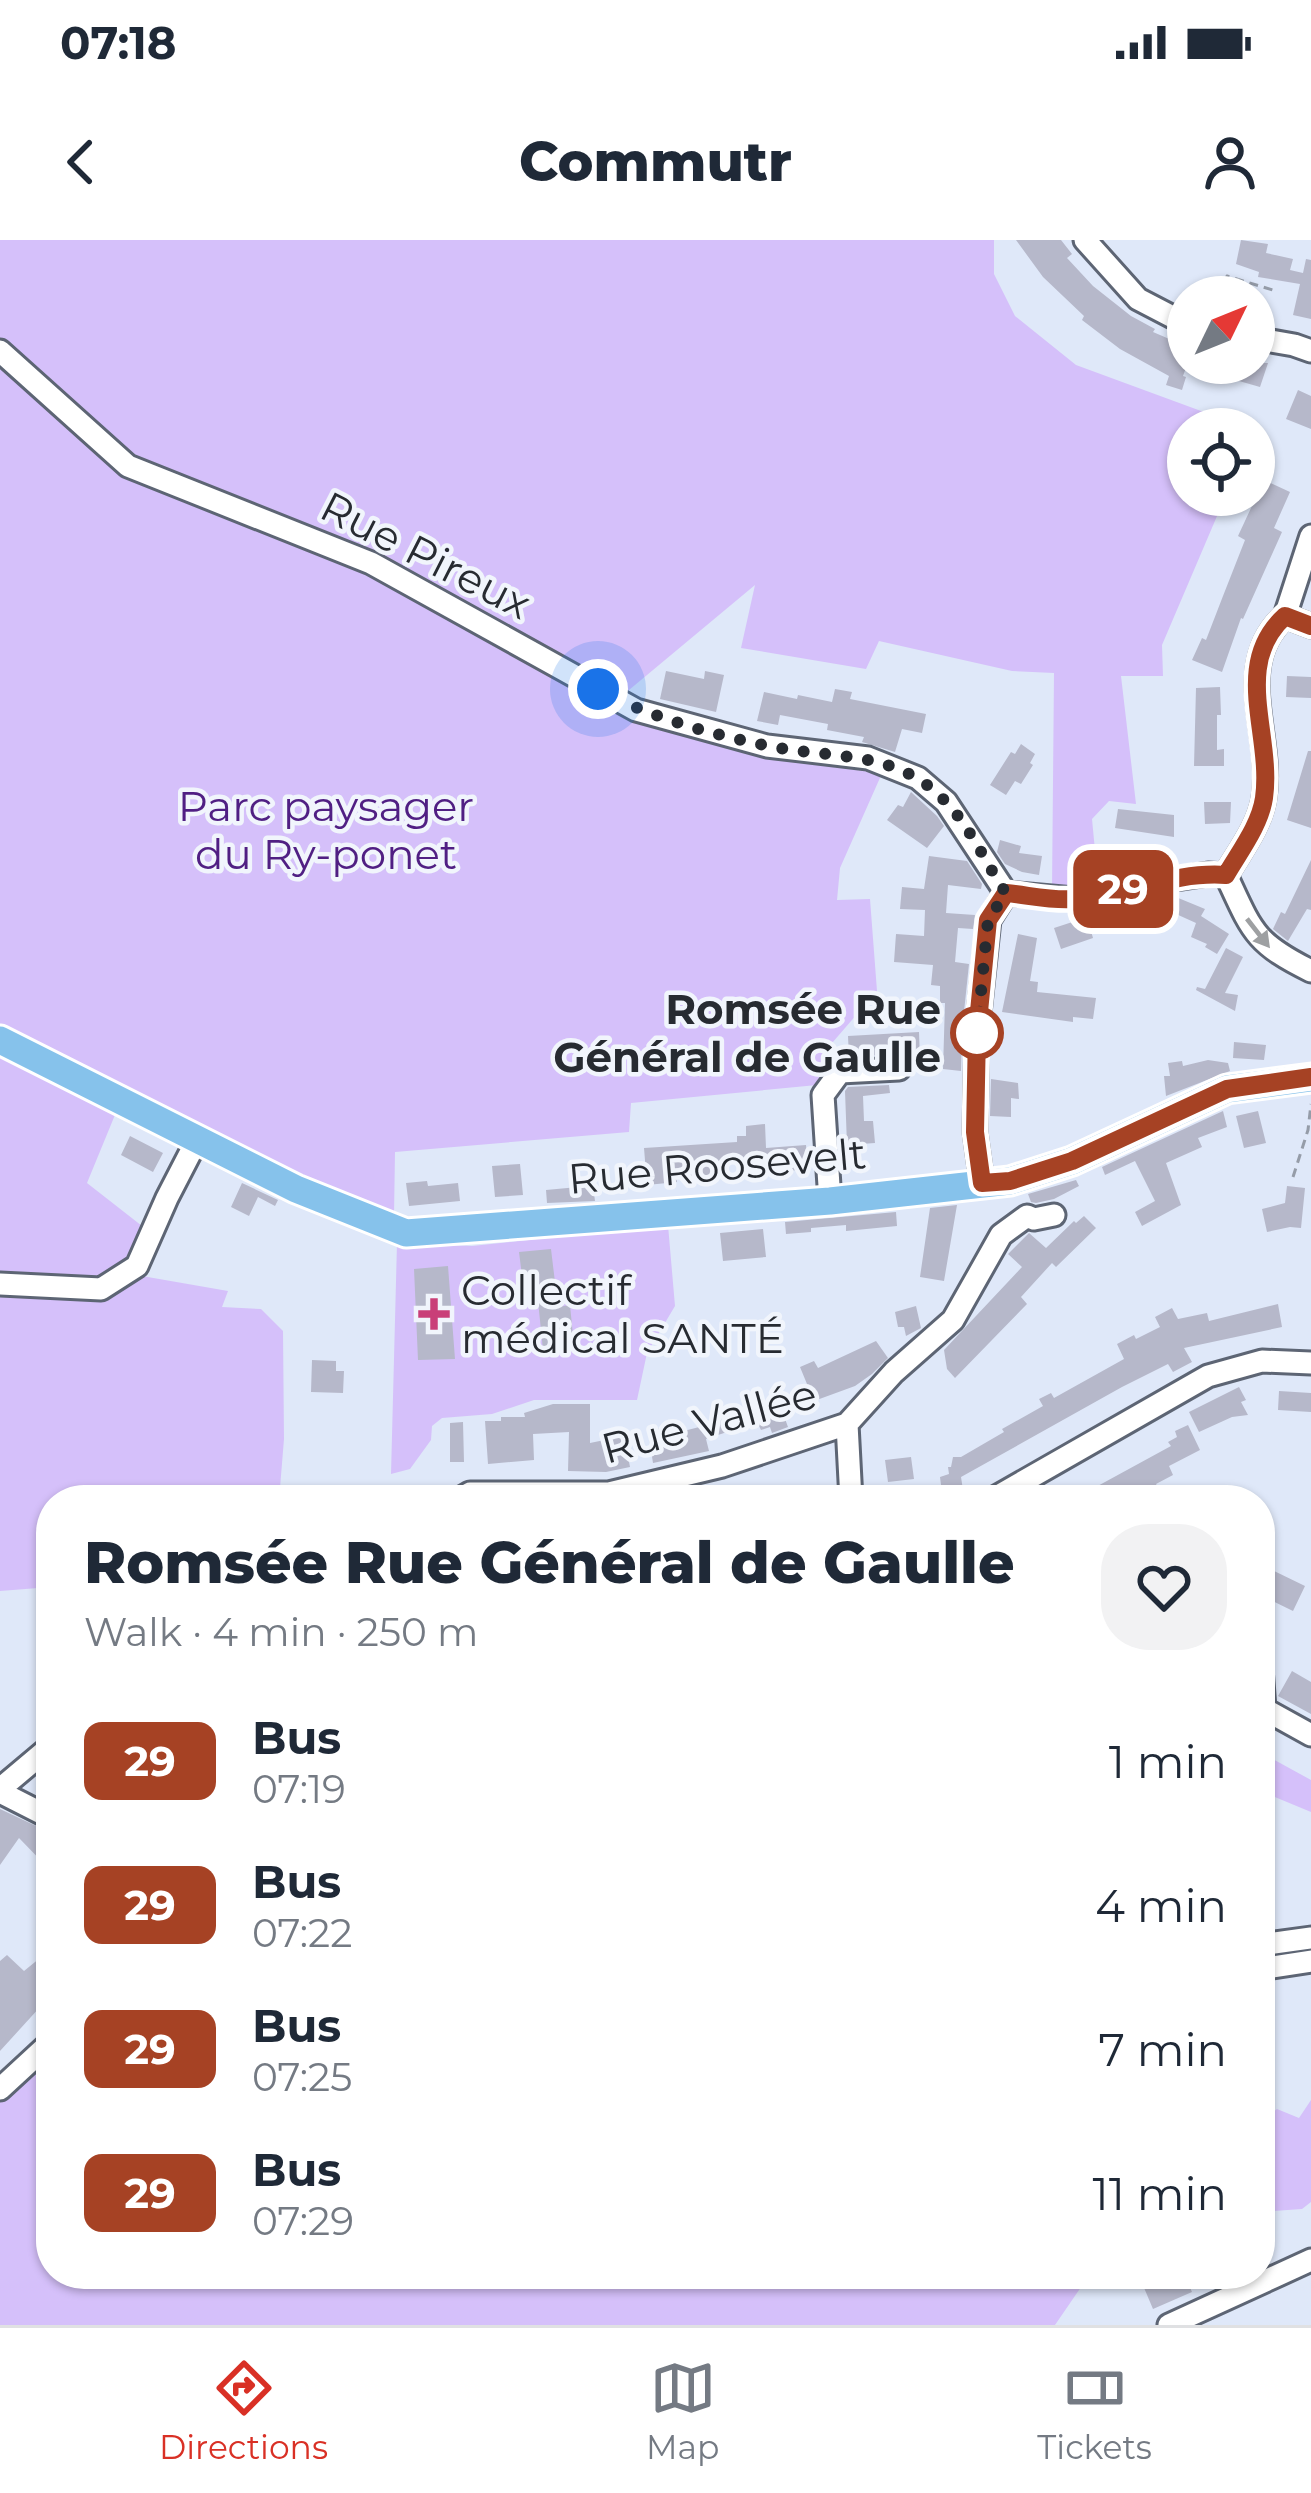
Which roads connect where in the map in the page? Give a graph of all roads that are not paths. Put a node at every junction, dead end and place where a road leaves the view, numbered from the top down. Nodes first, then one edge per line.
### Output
1 (1085, 240) edge
2 (1167, 314) edge
3 (1275, 342) edge
4 (0, 351) edge
5 (1311, 351) edge
6 (1311, 536) edge
7 (1285, 616) junction
8 (1311, 626) edge
9 (1226, 875) junction
10 (1006, 893) junction
11 (1311, 971) edge
12 (0, 1040) edge
13 (899, 1069) dead end
14 (1311, 1078) edge
15 (198, 1138) junction
16 (982, 1183) junction
17 (830, 1201) junction
18 (1054, 1215) dead end
19 (0, 1284) edge
20 (1311, 1363) edge
21 (848, 1424) junction
22 (639, 1485) edge
23 (850, 1485) edge
24 (1017, 1485) edge
25 (1275, 1714) edge
26 (1311, 1735) edge
27 (36, 1759) edge
28 (0, 1791) edge
29 (36, 1810) edge
30 (1311, 1937) edge
31 (1275, 1943) edge
32 (1311, 1961) edge
33 (1275, 1967) edge
34 (36, 2056) edge
35 (0, 2089) edge
36 (1311, 2260) edge
37 (1275, 2276) edge
38 (1248, 2289) edge
39 (1169, 2325) edge

1 - 2 street
3 - 5 street
4 - 10 street, Rue Pireux
6 - 7 street
7 - 8 street
7 - 9 street
9 - 10 street
9 -> 11 street
10 - 16 street
12 - 15 main road, Rue Roosevelt
13 - 17 street
14 - 16 main road, Rue Roosevelt
15 - 17 main road, Rue Roosevelt
15 - 19 street
16 - 17 main road, Rue Roosevelt
18 - 21 street, Rue Vallée
20 - 24 street
21 - 22 street, Rue Vallée
21 - 23 street
25 - 26 street
27 - 28 street
28 - 29 street
30 - 31 street
32 - 33 street
34 - 35 street
36 - 37 street
38 - 39 street

